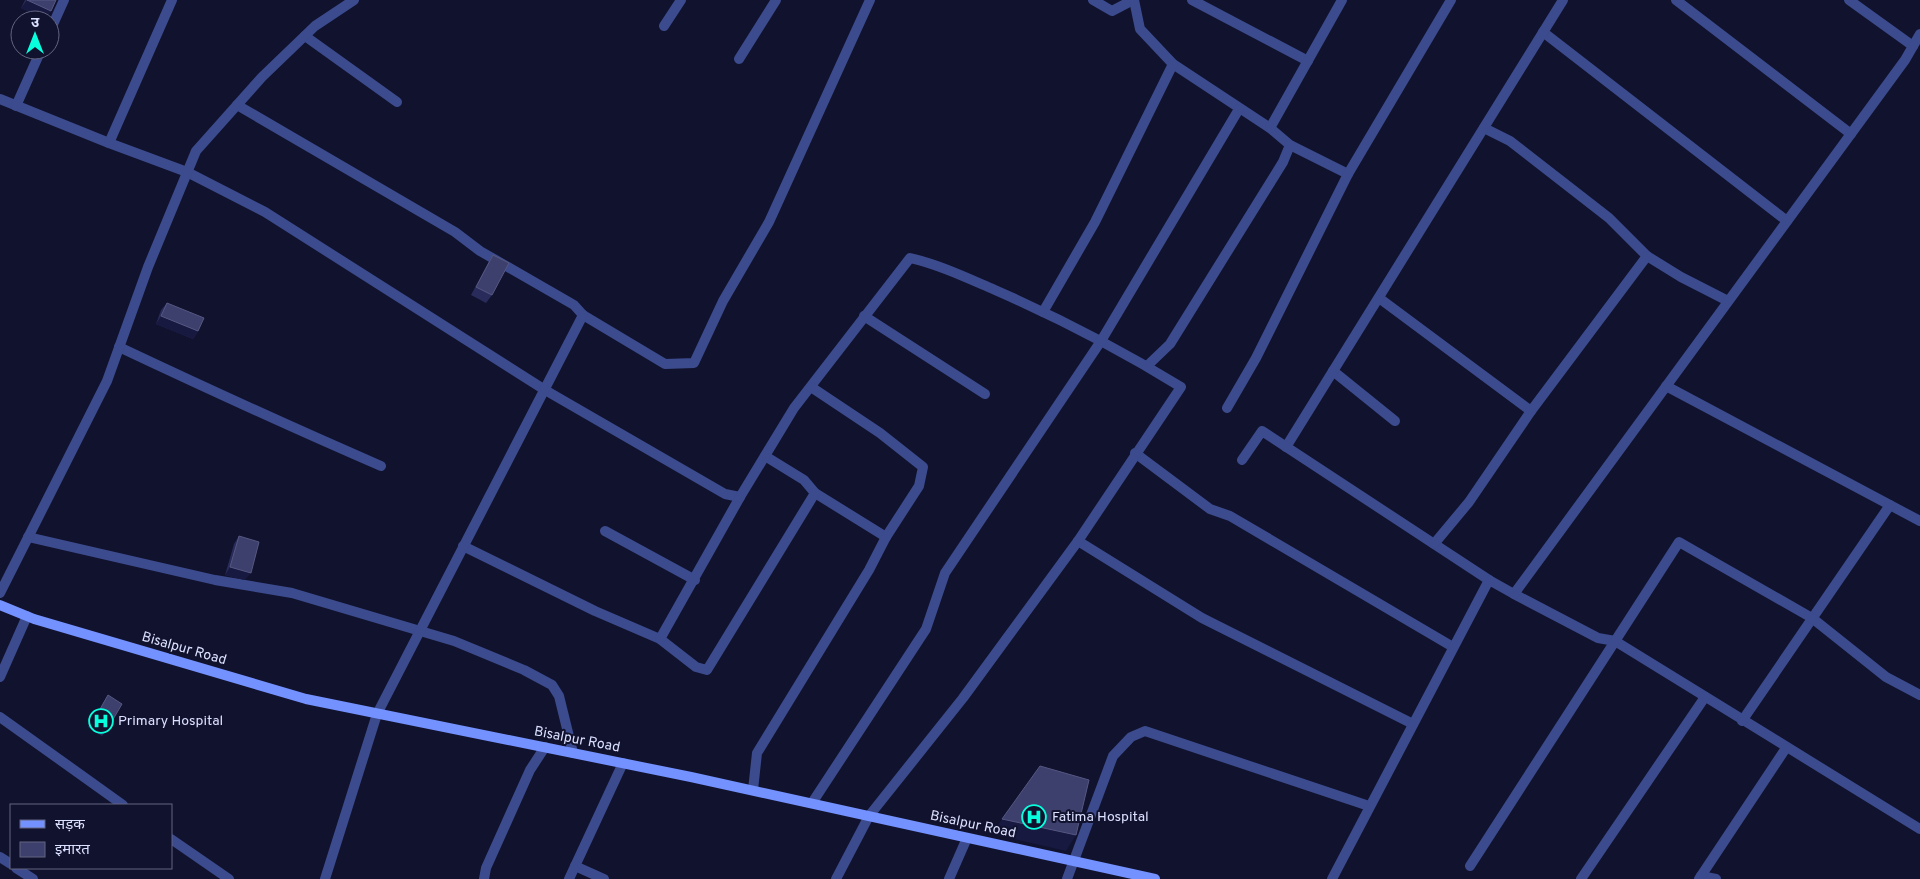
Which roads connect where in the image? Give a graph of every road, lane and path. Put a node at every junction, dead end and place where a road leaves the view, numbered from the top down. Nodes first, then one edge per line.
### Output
1 (172, 0) edge
2 (354, 0) edge
3 (681, 0) edge
4 (776, 0) edge
5 (870, 0) edge
6 (1093, 0) edge
7 (1133, 0) edge
8 (1192, 0) edge
9 (1341, 0) edge
10 (1451, 0) edge
11 (1563, 0) edge
12 (1677, 0) edge
13 (1849, 0) edge
14 (664, 26) dead end
15 (1543, 32) junction
16 (1920, 34) edge
17 (305, 36) junction
18 (1913, 46) junction
19 (739, 59) dead end
20 (37, 60) edge
21 (1308, 61) junction
22 (1173, 64) junction
23 (0, 99) edge
24 (397, 102) dead end
25 (237, 105) junction
26 (16, 106) junction
27 (1239, 109) junction
28 (1270, 128) junction
29 (1484, 128) junction
30 (1851, 134) junction
31 (109, 143) junction
32 (1290, 145) junction
33 (188, 172) junction
34 (1348, 174) junction
35 (1787, 220) junction
36 (1647, 256) junction
37 (1379, 298) junction
38 (1728, 301) junction
39 (1043, 312) junction
40 (583, 315) junction
41 (864, 316) junction
42 (1100, 341) junction
43 (119, 347) junction
44 (1147, 366) junction
45 (1333, 371) junction
46 (811, 386) junction
47 (1666, 386) junction
48 (544, 390) junction
49 (985, 394) dead end
50 (1227, 408) dead end
51 (1532, 412) junction
52 (1395, 421) dead end
53 (1286, 447) junction
54 (1135, 453) junction
55 (765, 456) junction
56 (1242, 460) dead end
57 (381, 466) dead end
58 (815, 494) junction
59 (740, 497) junction
60 (1890, 504) junction
61 (1920, 522) edge
62 (605, 531) dead end
63 (28, 537) junction
64 (886, 537) junction
65 (1078, 541) junction
66 (1434, 544) junction
67 (463, 546) junction
68 (695, 580) junction
69 (1489, 580) junction
70 (0, 594) edge
71 (1514, 594) junction
72 (0, 605) edge
73 (27, 616) junction
74 (1812, 618) junction
75 (419, 630) junction
76 (660, 639) junction
77 (1615, 641) junction
78 (1453, 647) junction
79 (0, 677) edge
80 (1920, 695) edge
81 (1705, 697) junction
82 (378, 714) junction
83 (0, 717) edge
84 (1742, 721) junction
85 (1413, 724) junction
86 (544, 747) junction
87 (1786, 748) junction
88 (573, 753) junction
89 (623, 763) junction
90 (753, 790) junction
91 (812, 803) junction
92 (122, 804) edge
93 (1370, 806) junction
94 (869, 816) junction
95 (1920, 829) edge
96 (967, 838) junction
97 (172, 840) edge
98 (1074, 861) junction
99 (575, 866) junction
100 (1470, 866) dead end
101 (18, 869) edge
102 (1700, 878) edge
103 (33, 879) edge
104 (229, 879) edge
105 (326, 879) edge
106 (484, 879) edge
107 (569, 879) edge
108 (604, 879) edge
109 (836, 879) edge
110 (950, 879) edge
111 (1068, 879) edge
112 (1155, 879) edge
113 (1332, 879) edge
114 (1581, 879) edge
115 (1716, 879) edge

1 - 31 street
2 - 17 street
3 - 14 street
4 - 19 street
5 - 40 street
6 - 7 street
7 - 22 street
8 - 21 street
9 - 21 street
10 - 34 street
11 - 15 street
12 - 30 street
13 - 18 street
15 - 29 street
15 - 35 street
16 - 18 street
17 - 24 street
17 - 25 street
18 - 30 street
20 - 26 street
21 - 28 street
22 - 27 street
22 - 39 street
23 - 26 street
25 - 33 street
25 - 40 street
26 - 31 street
27 - 28 street
27 - 42 street
28 - 32 street
29 - 36 street
29 - 37 street
30 - 35 street
31 - 33 street
32 - 34 street
32 - 44 street
33 - 43 street
33 - 48 street
34 - 50 street
35 - 38 street
36 - 38 street
36 - 51 street
37 - 45 street
37 - 51 street
38 - 47 street
39 - 41 street
39 - 42 street
40 - 48 street
41 - 46 street
41 - 49 street
42 - 44 street
42 - 91 street
43 - 57 street
43 - 63 street
44 - 54 street
45 - 52 street
45 - 53 street
46 - 55 street
46 - 64 street
47 - 60 street
47 - 71 street
48 - 59 street
48 - 67 street
51 - 66 street
53 - 56 street
53 - 66 street
54 - 65 street
54 - 78 street
55 - 58 street
55 - 59 street
58 - 64 street
58 - 76 street
59 - 68 street
60 - 61 street
60 - 74 street
62 - 68 street
63 - 70 street
63 - 75 street
64 - 90 street
65 - 85 street
65 - 94 street
66 - 69 street
67 - 75 street
67 - 76 street
68 - 76 street
69 - 71 street
69 - 78 street
71 - 77 street
72 - 73 main road, Bisalpur Road
73 - 79 street
73 - 82 main road, Bisalpur Road
74 - 77 street
74 - 80 street
74 - 84 street
75 - 82 street
75 - 88 street
77 - 81 street
77 - 100 street
78 - 85 street
81 - 84 street
81 - 114 street
82 - 86 main road, Bisalpur Road
82 - 105 street
83 - 92 street
84 - 87 street
85 - 93 street
86 - 88 main road, Bisalpur Road
86 - 106 street
87 - 95 street
87 - 102 street
88 - 89 main road, Bisalpur Road
89 - 90 main road, Bisalpur Road
89 - 99 street
90 - 91 main road, Bisalpur Road
91 - 94 main road, Bisalpur Road
93 - 98 street
93 - 113 street
94 - 96 main road, Bisalpur Road
94 - 109 street
96 - 98 main road, Bisalpur Road
96 - 110 street
97 - 104 street
98 - 111 street
98 - 112 main road, Bisalpur Road
99 - 107 street
99 - 108 street
101 - 103 street
102 - 115 street

